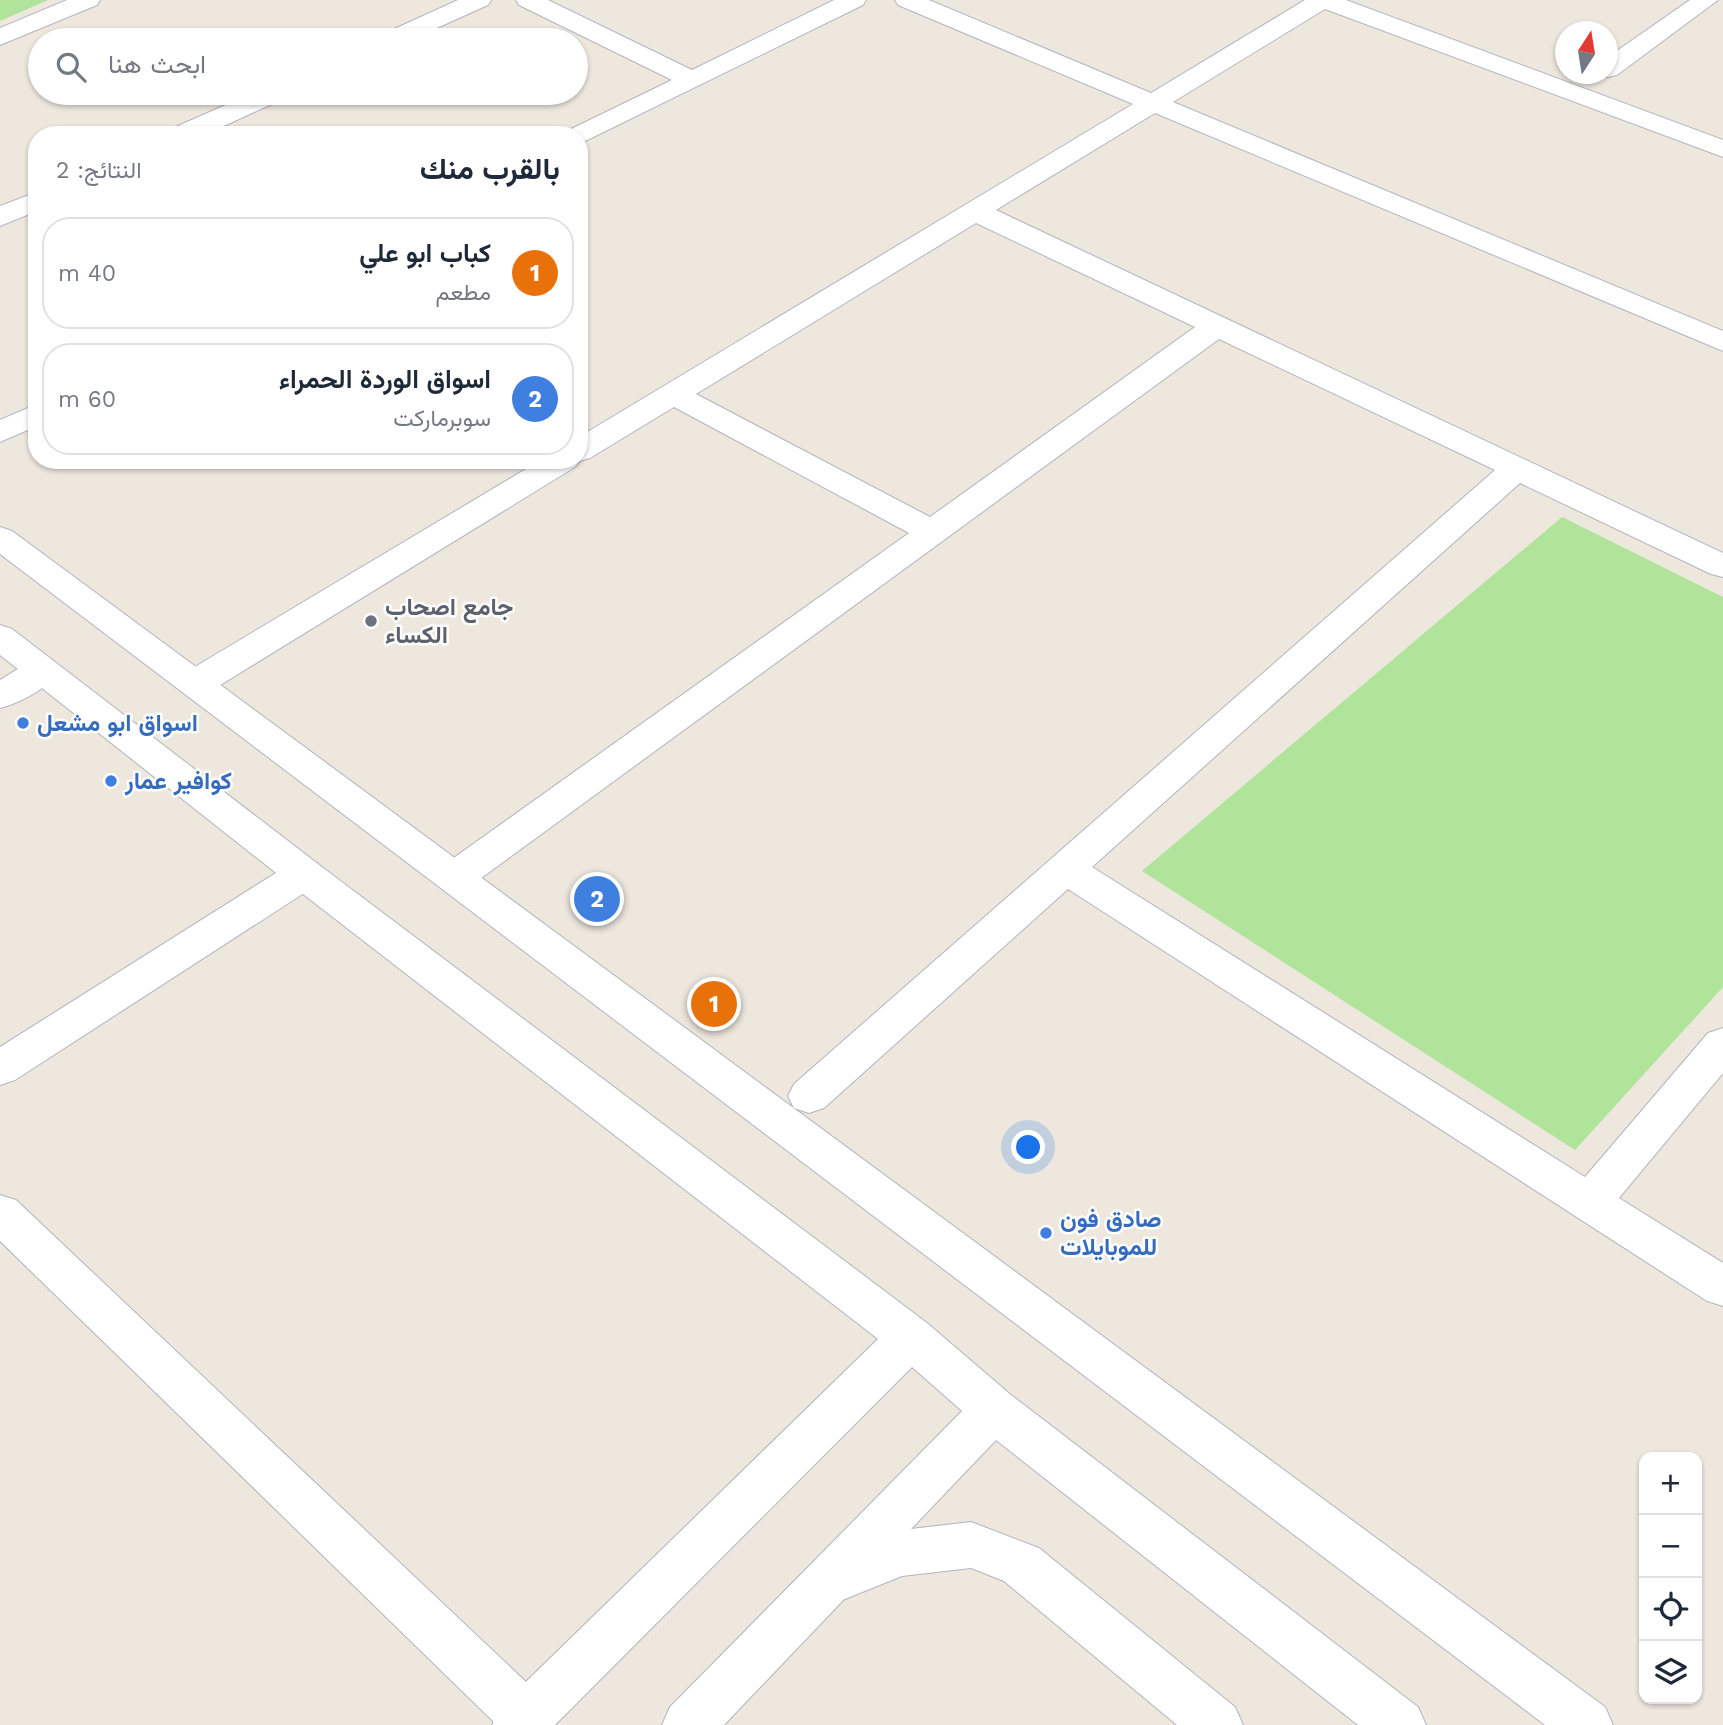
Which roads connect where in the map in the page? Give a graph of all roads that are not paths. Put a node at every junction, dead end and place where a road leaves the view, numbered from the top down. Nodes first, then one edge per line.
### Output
1 (88, 0) edge
2 (479, 0) edge
3 (528, 0) edge
4 (854, 0) edge
5 (1323, 0) edge
6 (1706, 0) edge
7 (924, 3) edge
8 (417, 28) edge
9 (585, 28) edge
10 (588, 29) edge
11 (0, 37) edge
12 (1618, 62) edge
13 (690, 79) junction
14 (1586, 84) edge
15 (1572, 93) junction
16 (1153, 103) junction
17 (247, 105) edge
18 (201, 126) edge
19 (588, 131) edge
20 (1723, 149) edge
21 (28, 204) edge
22 (974, 211) junction
23 (0, 217) edge
24 (1217, 326) junction
25 (1723, 342) edge
26 (673, 394) junction
27 (28, 418) edge
28 (0, 432) edge
29 (588, 446) edge
30 (1517, 468) junction
31 (549, 469) edge
32 (931, 531) junction
33 (0, 538) edge
34 (1723, 566) edge
35 (0, 637) edge
36 (42, 670) junction
37 (196, 683) junction
38 (0, 696) edge
39 (1066, 869) junction
40 (304, 874) junction
41 (455, 877) junction
42 (1723, 1044) edge
43 (0, 1068) edge
44 (809, 1096) dead end
45 (1590, 1202) junction
46 (0, 1213) edge
47 (1723, 1287) edge
48 (911, 1337) junction
49 (994, 1410) junction
50 (828, 1582) junction
51 (522, 1721) edge
52 (688, 1725) edge
53 (1217, 1725) edge
54 (1399, 1725) edge
55 (1587, 1725) edge

1 - 11 street
2 - 8 street
3 - 9 street
4 - 13 street
5 - 15 street
5 - 16 street
6 - 12 street
7 - 16 street
10 - 13 street
13 - 19 street
14 - 15 street
15 - 20 street
16 - 22 street
16 - 25 street
17 - 18 street
21 - 23 street
22 - 24 street
22 - 26 street
24 - 30 street
24 - 32 street
26 - 29 street
26 - 32 street
27 - 28 street
30 - 34 street
30 - 39 street
31 - 37 street
32 - 41 street
33 - 37 street
35 - 36 street
36 - 38 street
36 - 40 street
37 - 41 street
39 - 44 street
39 - 45 street
40 - 43 street
40 - 48 street
41 - 55 street
42 - 45 street
45 - 47 street
46 - 51 street
48 - 49 street
48 - 51 street
49 - 50 street
49 - 54 street
50 - 52 street
50 - 53 street

